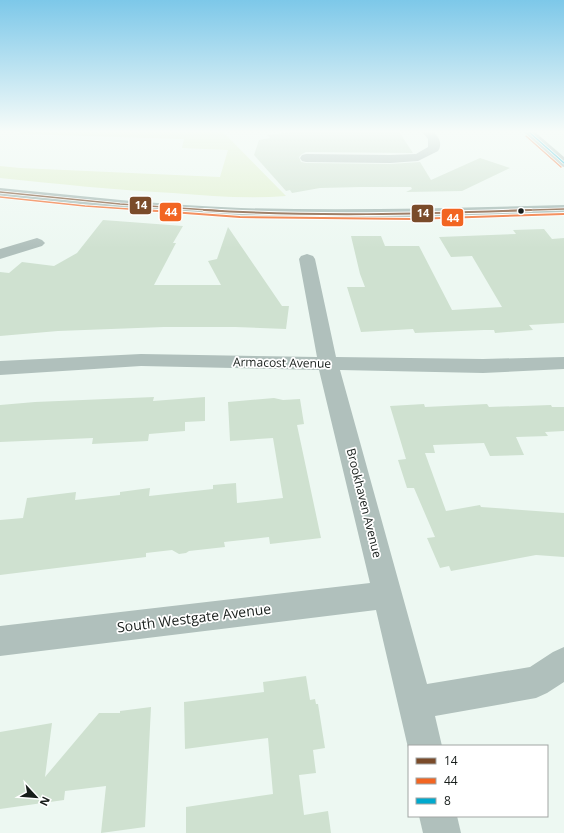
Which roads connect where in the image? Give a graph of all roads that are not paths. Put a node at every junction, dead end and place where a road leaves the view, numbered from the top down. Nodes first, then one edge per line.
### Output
1 (0, 192) edge
2 (564, 209) edge
3 (37, 243) dead end
4 (0, 254) edge
5 (307, 259) dead end
6 (564, 363) edge
7 (328, 364) junction
8 (0, 368) edge
9 (388, 595) junction
10 (0, 641) edge
11 (564, 663) edge
12 (415, 703) junction
13 (424, 745) edge
14 (438, 817) edge
15 (442, 833) edge

1 - 2 main road
3 - 4 street
5 - 7 street, Brookhaven Avenue
6 - 7 street, Armacost Avenue
7 - 8 street, Armacost Avenue
7 - 9 street, Brookhaven Avenue
9 - 10 street, South Westgate Avenue
9 - 12 street, Brookhaven Avenue
11 - 12 street
12 - 13 street, Brookhaven Avenue
14 - 15 street

